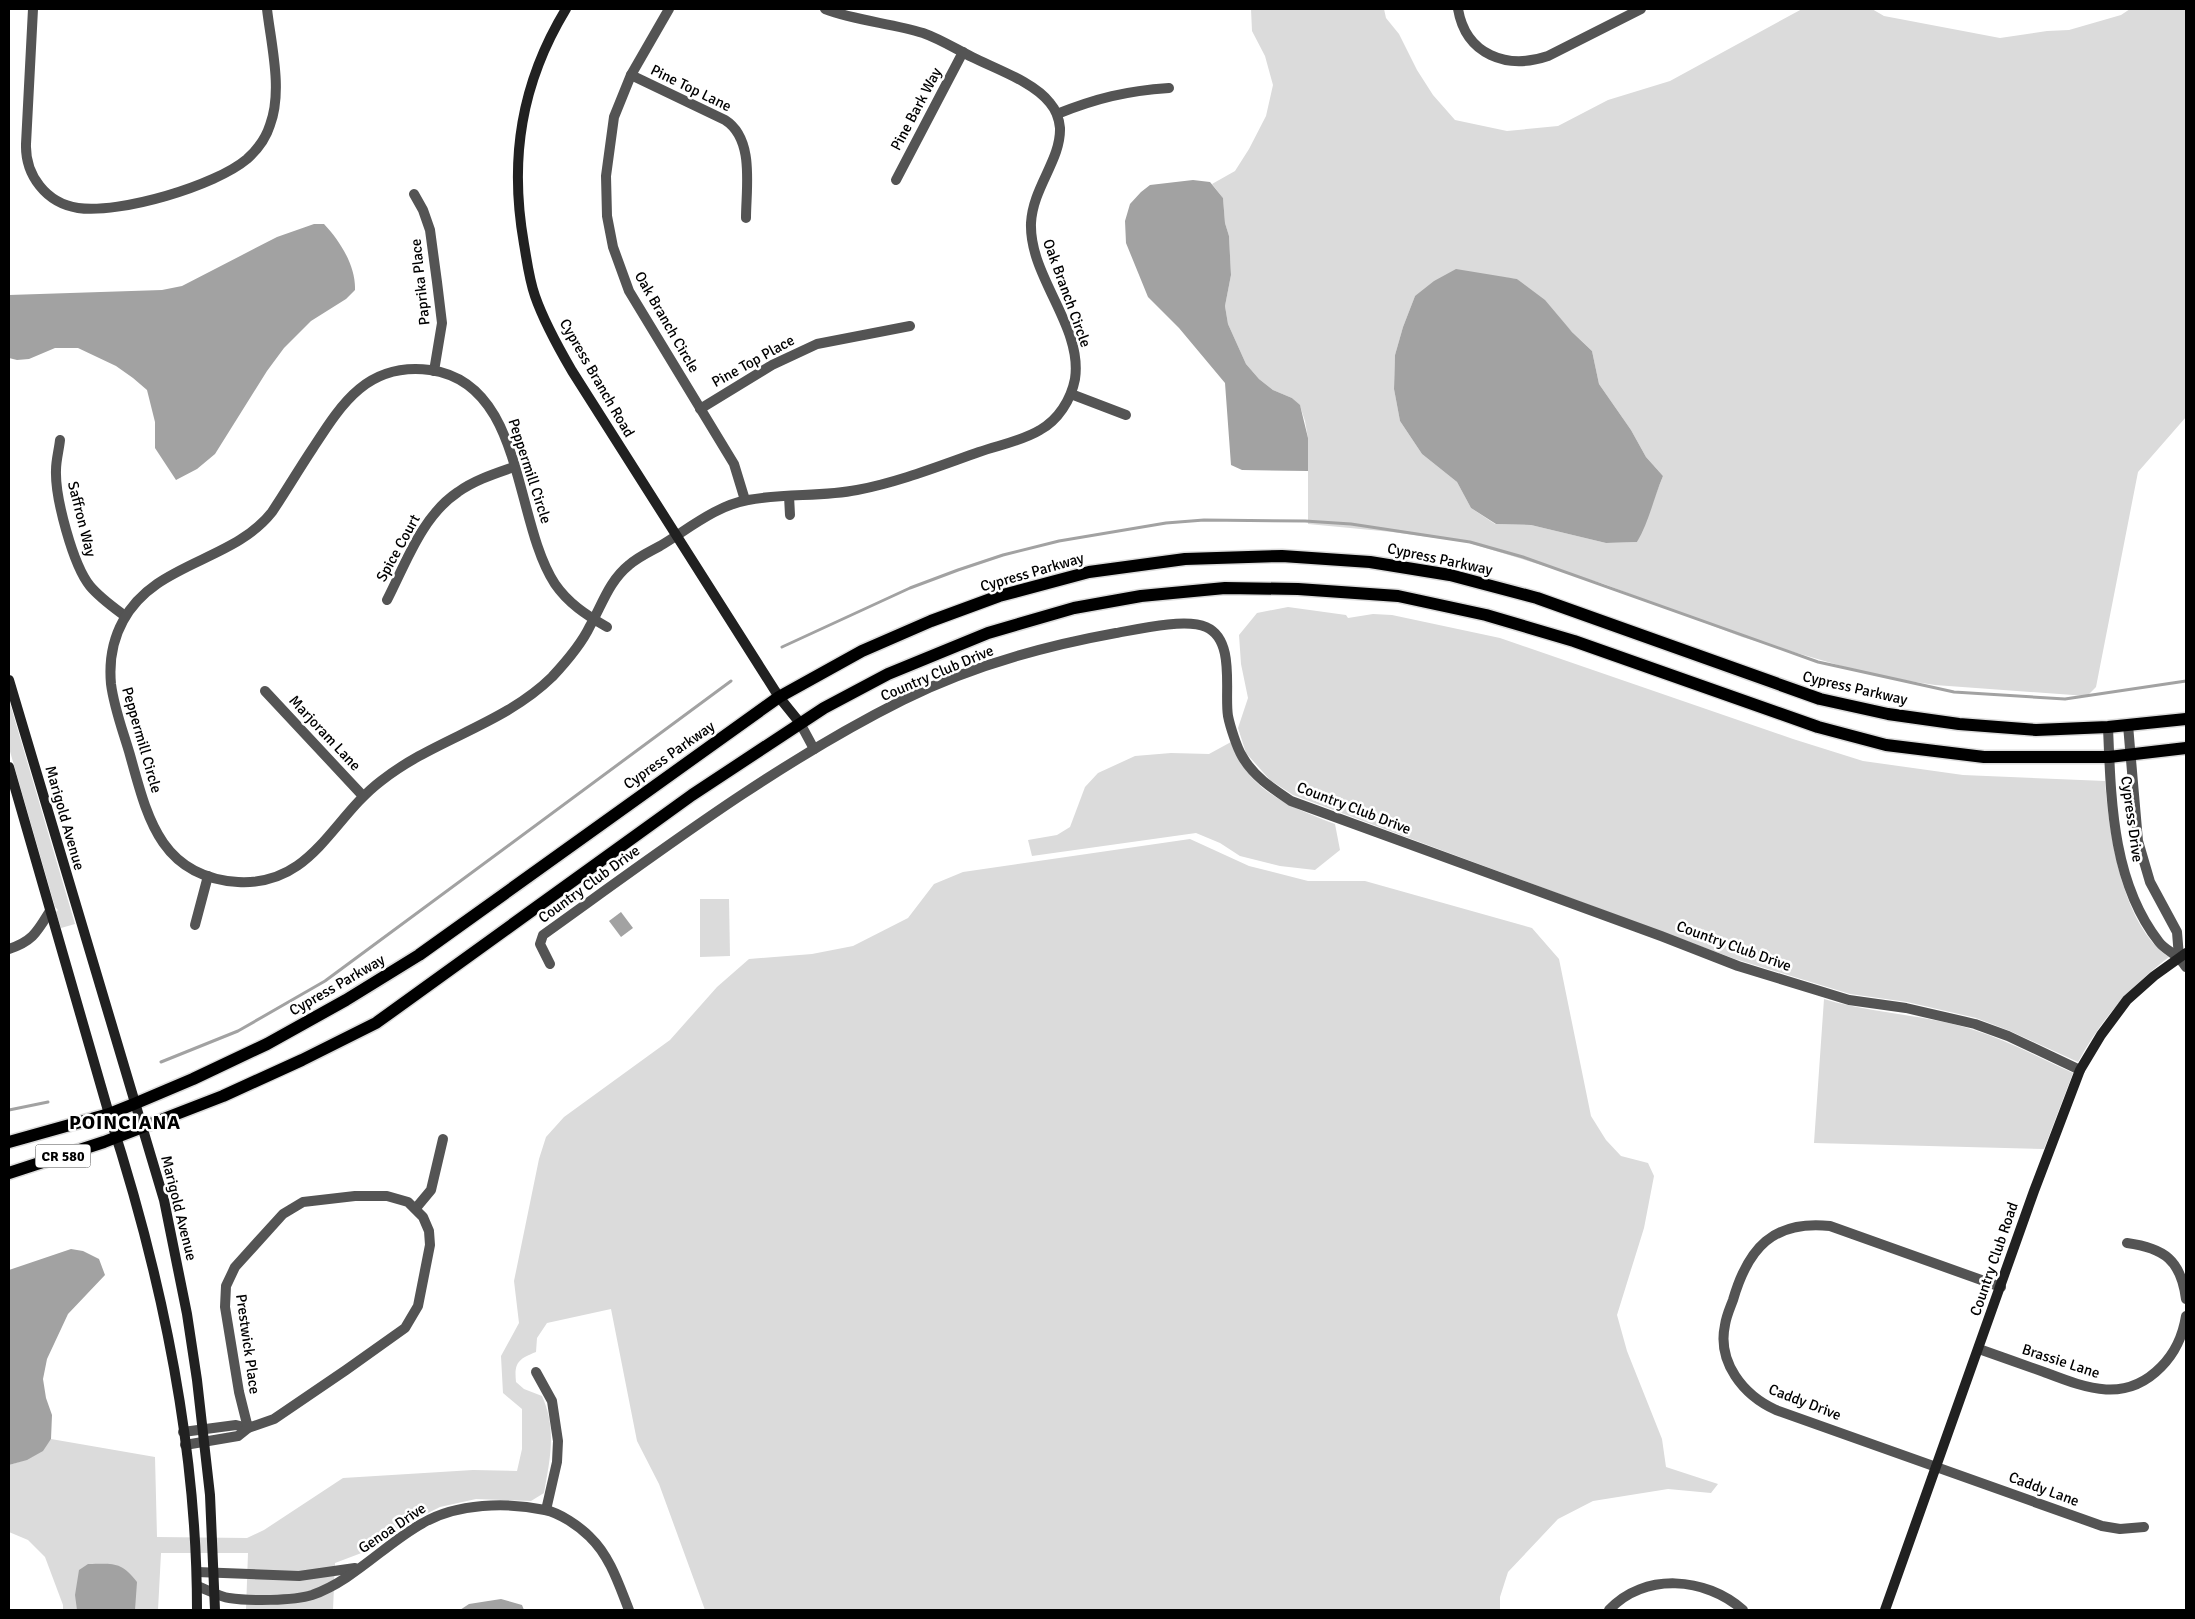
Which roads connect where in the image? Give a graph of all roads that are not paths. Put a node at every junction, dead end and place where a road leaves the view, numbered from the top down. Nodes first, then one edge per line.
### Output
1 (34, 9) edge
2 (267, 9) edge
3 (566, 9) edge
4 (669, 9) edge
5 (825, 9) edge
6 (1458, 9) edge
7 (1641, 9) edge
8 (963, 52) junction
9 (631, 75) junction
10 (1169, 88) dead end
11 (1057, 114) junction
12 (896, 180) dead end
13 (414, 194) dead end
14 (746, 218) dead end
15 (910, 326) dead end
16 (434, 370) junction
17 (1071, 394) junction
18 (700, 409) junction
19 (1126, 415) dead end
20 (60, 440) dead end
21 (514, 467) junction
22 (789, 496) junction
23 (745, 500) junction
24 (790, 515) dead end
25 (676, 536) junction
26 (387, 600) dead end
27 (125, 616) junction
28 (594, 619) junction
29 (607, 627) dead end
30 (9, 680) edge
31 (265, 691) dead end
32 (779, 697) junction
33 (2186, 719) edge
34 (800, 723) junction
35 (2128, 725) junction
36 (2108, 727) junction
37 (2186, 748) edge
38 (814, 749) junction
39 (2130, 755) junction
40 (2109, 757) junction
41 (9, 768) edge
42 (362, 796) junction
43 (208, 876) junction
44 (50, 911) junction
45 (195, 925) dead end
46 (9, 949) edge
47 (2183, 955) edge
48 (550, 964) dead end
49 (2186, 968) edge
50 (2080, 1070) junction
51 (134, 1104) junction
52 (109, 1114) junction
53 (142, 1128) junction
54 (117, 1138) junction
55 (442, 1139) dead end
56 (9, 1142) edge
57 (9, 1173) edge
58 (416, 1208) junction
59 (2127, 1243) dead end
60 (2000, 1287) junction
61 (2186, 1299) edge
62 (2186, 1316) edge
63 (1979, 1349) junction
64 (536, 1372) dead end
65 (248, 1428) junction
66 (204, 1430) junction
67 (183, 1432) junction
68 (205, 1442) junction
69 (185, 1445) junction
70 (1936, 1467) junction
71 (546, 1510) junction
72 (2144, 1528) dead end
73 (359, 1568) junction
74 (197, 1572) junction
75 (214, 1573) junction
76 (197, 1586) junction
77 (215, 1592) junction
78 (197, 1610) edge
79 (215, 1610) edge
80 (628, 1610) edge
81 (1609, 1610) edge
82 (1743, 1610) edge
83 (1886, 1610) edge

1 - 2 street
3 - 25 main road, Cypress Branch Road
4 - 9 street, Oak Branch Circle
5 - 8 street
6 - 7 street
8 - 11 street
8 - 12 street, Pine Bark Way
9 - 14 street, Pine Top Lane
9 - 18 street, Oak Branch Circle
10 - 11 street
11 - 17 street, Oak Branch Circle
13 - 16 street, Paprika Place
15 - 18 street, Pine Top Place
16 - 21 street, Peppermill Circle
16 - 27 street, Peppermill Circle
17 - 19 street
17 - 22 street, Oak Branch Circle
18 - 23 street, Oak Branch Circle
20 - 27 street, Saffron Way
21 - 26 street, Spice Court
21 - 28 street, Peppermill Circle
22 - 23 street, Oak Branch Circle
22 - 24 street
23 - 25 street, Oak Branch Circle
25 - 28 street, Peppermill Circle
25 - 32 main road, Cypress Branch Road
27 - 43 street, Peppermill Circle
28 - 29 street, Peppermill Circle
28 - 42 street, Peppermill Circle
30 - 51 main road, Marigold Avenue
31 - 42 street, Marjoram Lane
32 - 34 main road, Cypress Branch Road
32 - 36 main road, Cypress Parkway
32 - 51 main road, Cypress Parkway
33 - 35 main road, Cypress Parkway
34 - 38 street
34 - 40 main road
34 - 53 main road
35 - 36 main road, Cypress Parkway
35 - 39 street
36 - 40 street, Cypress Drive
37 - 39 main road
38 - 48 street, Country Club Drive
38 - 50 street, Country Club Drive
39 - 40 main road
39 - 47 street
40 - 47 street, Cypress Drive
41 - 44 main road
42 - 43 street, Peppermill Circle
43 - 45 street
44 - 46 street
44 - 52 main road
47 - 49 street
47 - 50 main road, Country Club Road
50 - 60 main road, Country Club Road
51 - 52 main road, Cypress Parkway
51 - 53 main road, Marigold Avenue
52 - 54 main road
52 - 56 main road, Cypress Parkway / CR 580
53 - 54 main road
53 - 66 main road, Marigold Avenue
54 - 57 main road, CR 580
54 - 67 main road
55 - 58 street
58 - 65 street
58 - 65 street, Prestwick Place
59 - 61 street
60 - 63 main road, Country Club Road
60 - 70 street, Caddy Drive
62 - 63 street, Brassie Lane
63 - 70 main road, Country Club Road
64 - 71 street
65 - 66 street
65 - 68 street
66 - 67 street
66 - 68 main road, Marigold Avenue
67 - 69 main road
68 - 69 street
68 - 75 main road, Marigold Avenue
69 - 74 main road
70 - 72 street, Caddy Lane
70 - 83 main road, Country Club Road
71 - 73 street, Genoa Drive
71 - 80 street, Genoa Drive
73 - 75 street, Genoa Drive
73 - 77 street, Genoa Drive
74 - 75 street, Genoa Drive
74 - 76 main road
75 - 77 main road, Marigold Avenue
76 - 77 street, Genoa Drive
76 - 78 main road
77 - 79 main road, Marigold Avenue
81 - 82 street

